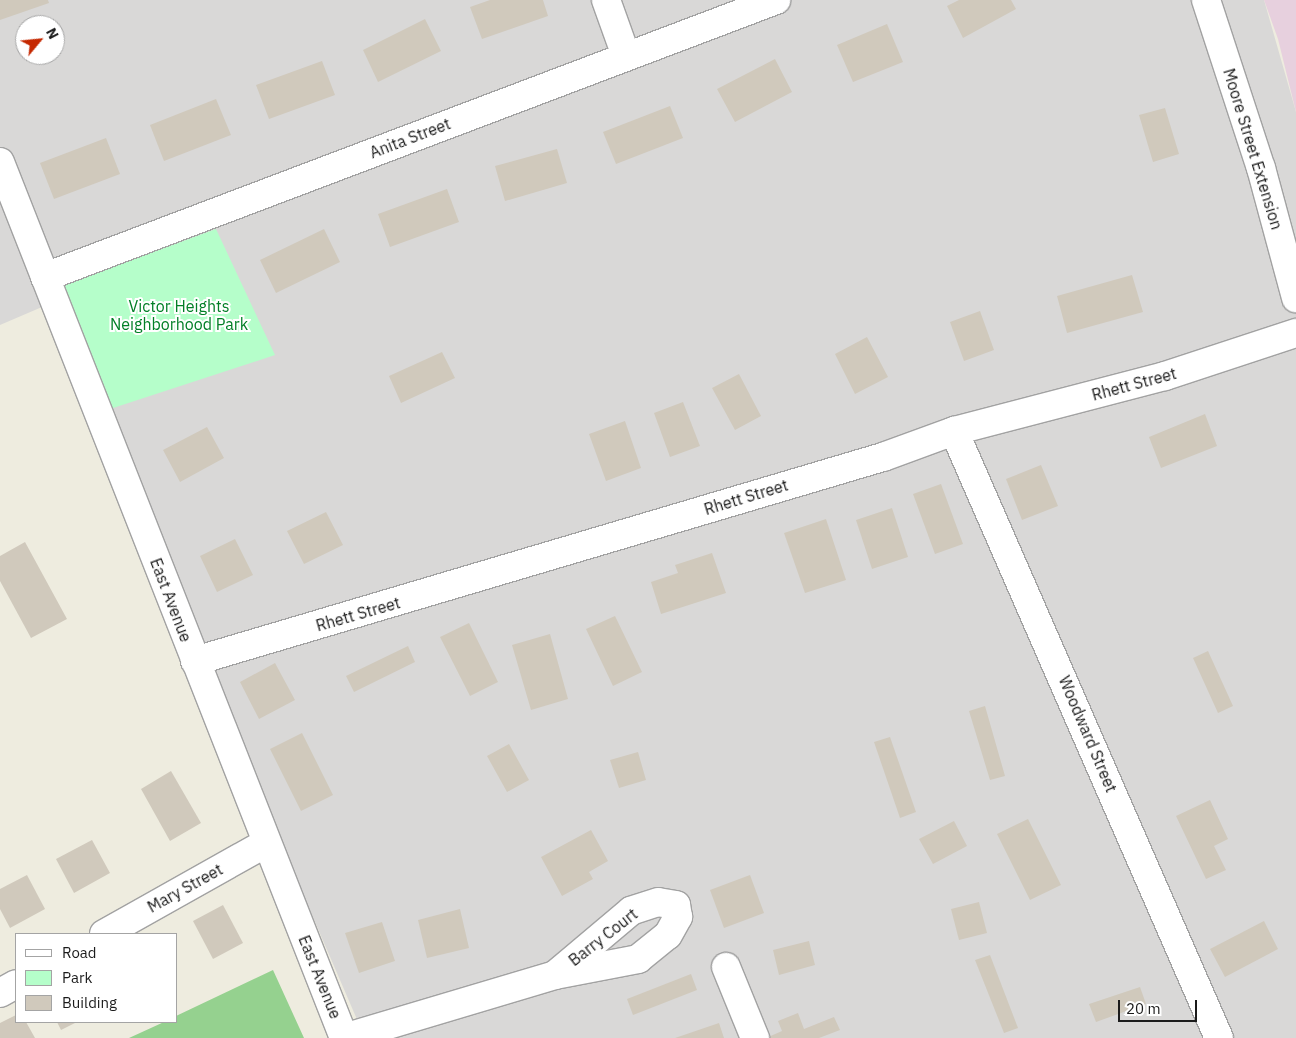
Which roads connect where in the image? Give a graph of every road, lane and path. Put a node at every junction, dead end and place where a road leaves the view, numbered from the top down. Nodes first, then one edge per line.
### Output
1 (606, 0) edge
2 (776, 0) edge
3 (1206, 0) edge
4 (626, 56) junction
5 (2, 174) edge
6 (45, 277) junction
7 (1296, 298) edge
8 (1296, 332) edge
9 (954, 431) junction
10 (195, 661) junction
11 (266, 842) junction
12 (106, 933) edge
13 (726, 967) dead end
14 (554, 975) dead end
15 (15, 985) edge
16 (0, 993) edge
17 (344, 1038) edge
18 (755, 1038) edge
19 (1219, 1038) edge

1 - 4 street
2 - 4 street, Anita Street
3 - 7 street, Moore Street Extension
4 - 6 street, Anita Street
5 - 6 street, East Avenue
6 - 10 street, East Avenue
8 - 9 street, Rhett Street
9 - 10 street, Rhett Street
9 - 19 street, Woodward Street
10 - 11 street, East Avenue
11 - 12 street, Mary Street
11 - 17 street, East Avenue
13 - 18 street
14 - 17 street, Barry Court
15 - 16 street

